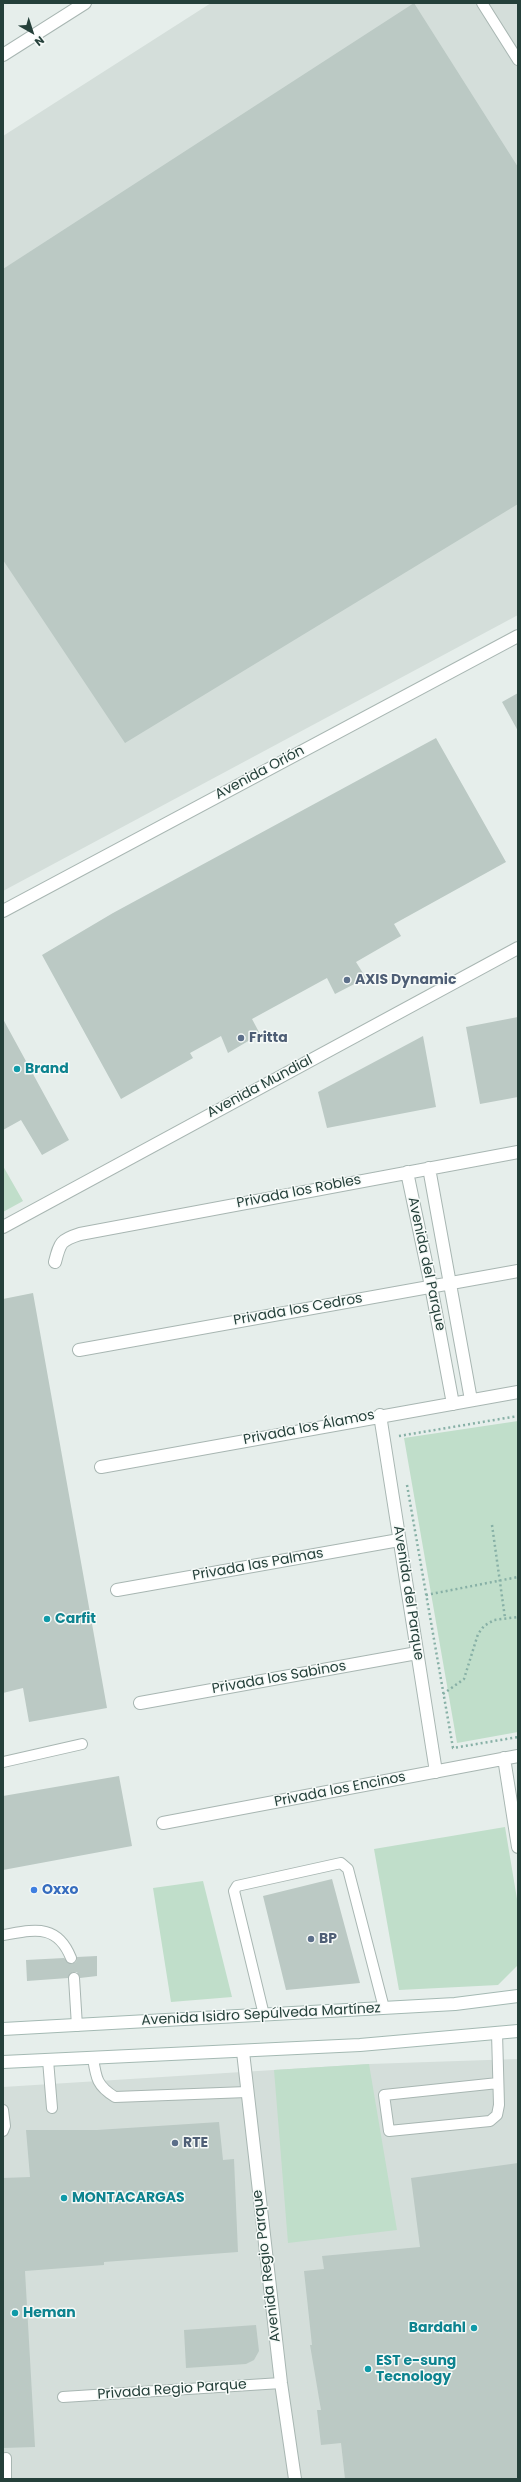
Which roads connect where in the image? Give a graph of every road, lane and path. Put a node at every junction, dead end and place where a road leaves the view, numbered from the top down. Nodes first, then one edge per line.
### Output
1 (85, 3) edge
2 (482, 3) edge
3 (3, 55) edge
4 (518, 60) edge
5 (518, 636) edge
6 (3, 911) edge
7 (518, 948) edge
8 (518, 1152) edge
9 (430, 1168) junction
10 (406, 1172) junction
11 (3, 1227) edge
12 (55, 1262) dead end
13 (518, 1271) edge
14 (449, 1283) junction
15 (431, 1286) junction
16 (79, 1350) dead end
17 (518, 1392) edge
18 (471, 1400) junction
19 (453, 1404) junction
20 (380, 1415) junction
21 (518, 1416) edge
22 (400, 1442) dead end
23 (101, 1467) dead end
24 (407, 1480) dead end
25 (492, 1525) dead end
26 (400, 1540) junction
27 (518, 1577) edge
28 (500, 1581) junction
29 (117, 1590) dead end
30 (426, 1594) junction
31 (518, 1617) edge
32 (505, 1618) junction
33 (417, 1652) junction
34 (443, 1694) junction
35 (140, 1703) dead end
36 (518, 1737) edge
37 (82, 1744) dead end
38 (518, 1756) edge
39 (504, 1758) junction
40 (3, 1762) edge
41 (436, 1772) junction
42 (163, 1823) dead end
43 (517, 1829) edge
44 (518, 1847) edge
45 (3, 1935) edge
46 (71, 1958) dead end
47 (74, 1978) dead end
48 (518, 1996) edge
49 (384, 2008) junction
50 (264, 2015) junction
51 (76, 2026) junction
52 (3, 2029) edge
53 (518, 2031) edge
54 (496, 2033) junction
55 (243, 2052) junction
56 (93, 2058) junction
57 (48, 2060) junction
58 (3, 2062) edge
59 (498, 2083) junction
60 (247, 2092) junction
61 (52, 2108) dead end
62 (3, 2110) edge
63 (3, 2131) edge
64 (281, 2383) junction
65 (63, 2397) dead end
66 (6, 2458) dead end
67 (6, 2479) edge
68 (295, 2479) edge

1 - 3 street
2 - 4 lane
5 - 6 street, Avenida Orión
7 - 11 street, Avenida Mundial
8 - 9 street, Privada los Robles
9 - 10 street, Privada los Robles
9 - 14 street, Avenida del Parque
10 - 12 street, Privada los Robles
10 - 15 street, Avenida del Parque
13 - 14 street, Privada los Cedros
14 - 15 street, Privada los Cedros
14 - 18 street, Avenida del Parque
15 - 16 street, Privada los Cedros
15 - 19 street, Avenida del Parque
17 - 18 street, Privada los Álamos
18 - 19 street, Privada los Álamos
19 - 20 street, Privada los Álamos
20 - 23 street, Privada los Álamos
20 - 26 street, Avenida del Parque
21 - 22 path
24 - 30 path
25 - 28 path
26 - 29 street, Privada las Palmas
26 - 33 street, Avenida del Parque
27 - 28 path
28 - 30 path
28 - 32 path
30 - 34 path
31 - 32 path
32 - 34 path
33 - 35 street, Privada los Sabinos
33 - 41 street, Avenida del Parque
34 - 36 path
37 - 40 lane
38 - 39 street, Privada los Encinos
39 - 41 street, Privada los Encinos
39 - 43 street
41 - 42 street, Privada los Encinos
43 - 44 street
45 - 46 lane
47 - 51 lane
48 - 49 street, Avenida Isidro Sepúlveda Martínez
49 - 50 street, Avenida Isidro Sepúlveda Martínez
49 - 50 lane
50 - 51 street, Avenida Isidro Sepúlveda Martínez
51 - 52 street, Avenida Isidro Sepúlveda Martínez
53 - 54 street
54 - 55 street
54 - 59 lane
55 - 56 street
55 - 60 street, Avenida Regio Parque
56 - 57 street
56 - 60 lane
57 - 58 street
57 - 61 lane
59 - 59 lane
60 - 64 street, Avenida Regio Parque
62 - 63 lane
64 - 65 lane, Privada Regio Parque
64 - 68 street, Avenida Regio Parque
66 - 67 lane

